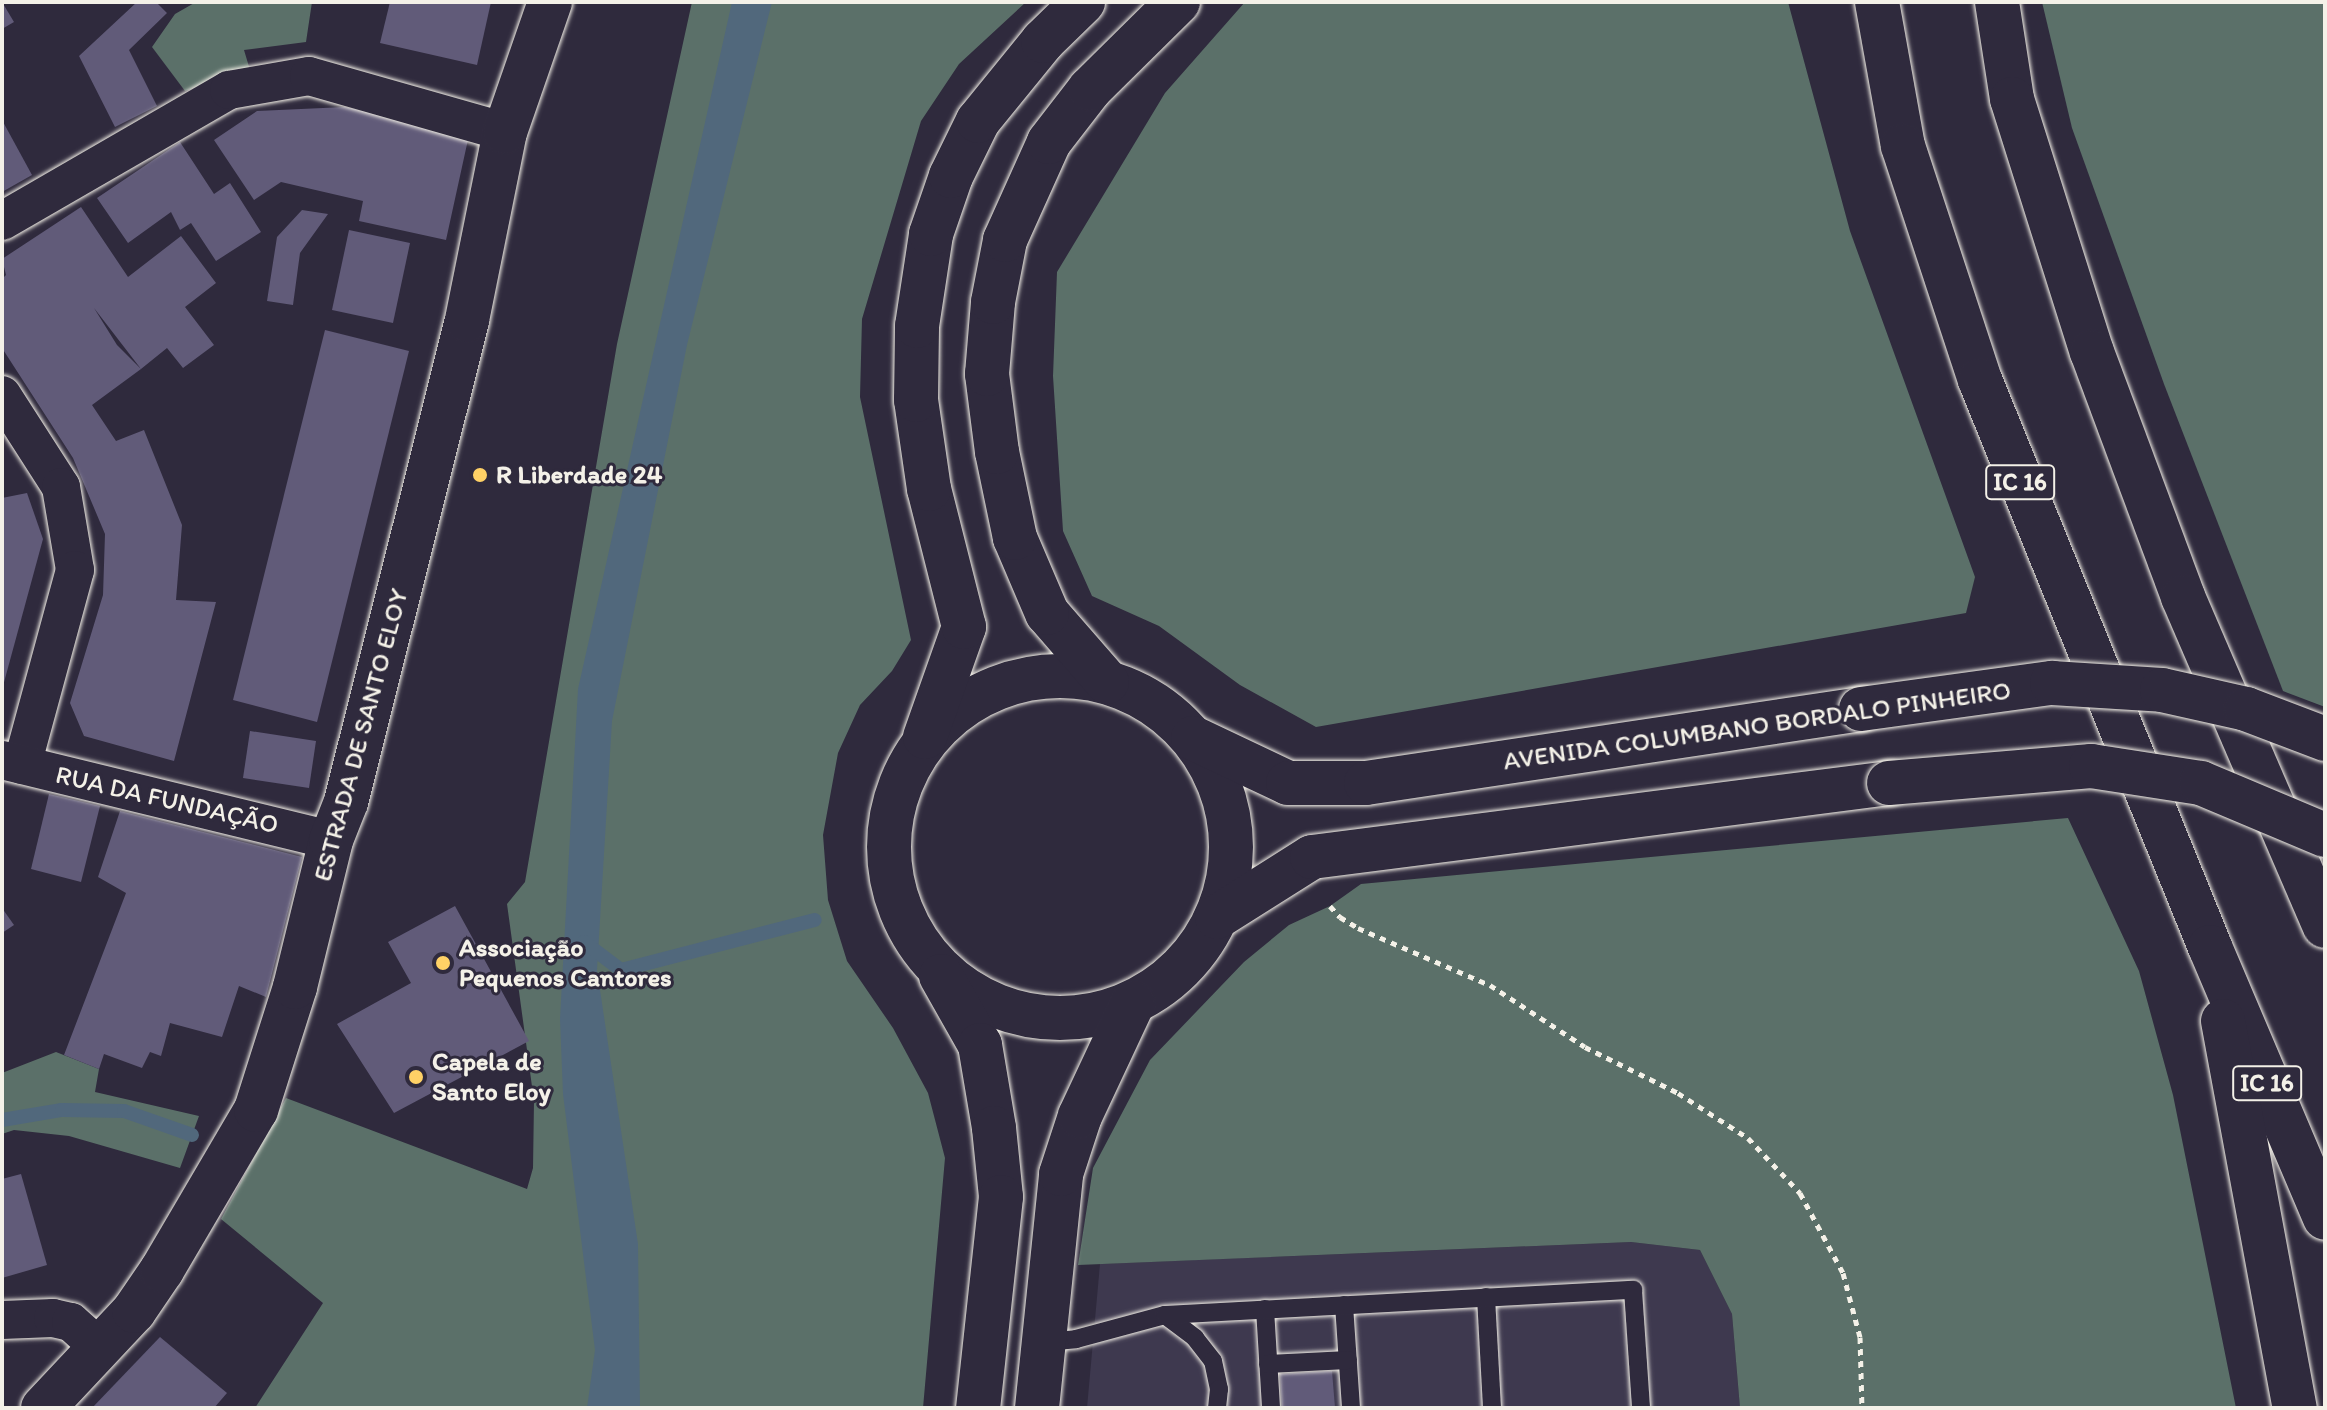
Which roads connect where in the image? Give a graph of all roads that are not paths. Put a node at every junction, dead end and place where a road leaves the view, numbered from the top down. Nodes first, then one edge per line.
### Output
1 (550, 2) edge
2 (1083, 2) edge
3 (1178, 2) edge
4 (1877, 2) edge
5 (1997, 2) edge
6 (505, 132) junction
7 (2, 221) edge
8 (2, 395) edge
9 (1107, 682) junction
10 (1193, 738) junction
11 (2325, 739) edge
12 (922, 745) junction
13 (9, 770) edge
14 (2325, 835) edge
15 (331, 840) junction
16 (1217, 917) junction
17 (2325, 926) edge
18 (2210, 947) junction
19 (934, 963) junction
20 (1133, 1003) junction
21 (2325, 1218) edge
22 (1486, 1297) junction
23 (1344, 1305) junction
24 (1265, 1309) junction
25 (1165, 1315) junction
26 (2, 1320) edge
27 (1044, 1342) junction
28 (100, 1348) junction
29 (1348, 1360) junction
30 (1268, 1364) junction
31 (43, 1408) edge
32 (978, 1408) edge
33 (1037, 1408) edge
34 (1217, 1408) edge
35 (1271, 1408) edge
36 (1351, 1408) edge
37 (1492, 1408) edge
38 (1641, 1408) edge
39 (2295, 1408) edge

1 - 6 main road, ESTRADA DE SANTO ELOY
2 - 12 main road
3 - 9 main road
4 - 18 main road, IC 16
5 - 17 main road
6 - 7 street
6 - 15 main road, ESTRADA DE SANTO ELOY
8 - 13 street
9 - 10 main road
9 - 12 main road
10 - 11 main road, AVENIDA COLUMBANO BORDALO PINHEIRO, bridge
10 - 16 main road
12 - 19 main road
13 - 15 street, RUA DA FUNDAÇÃO
14 - 16 main road, bridge
15 - 28 main road, ESTRADA DE SANTO ELOY
16 - 20 main road
18 - 21 main road, IC 16
18 - 39 main road
19 - 20 main road
19 - 32 main road
20 - 27 main road
22 - 23 lane
22 - 37 lane
22 - 38 lane
23 - 24 lane
23 - 29 lane
24 - 25 lane
24 - 30 lane
25 - 27 lane
25 - 34 lane
26 - 28 street
27 - 33 main road
28 - 31 main road, ESTRADA DE SANTO ELOY
29 - 30 lane
29 - 36 lane
30 - 35 lane

